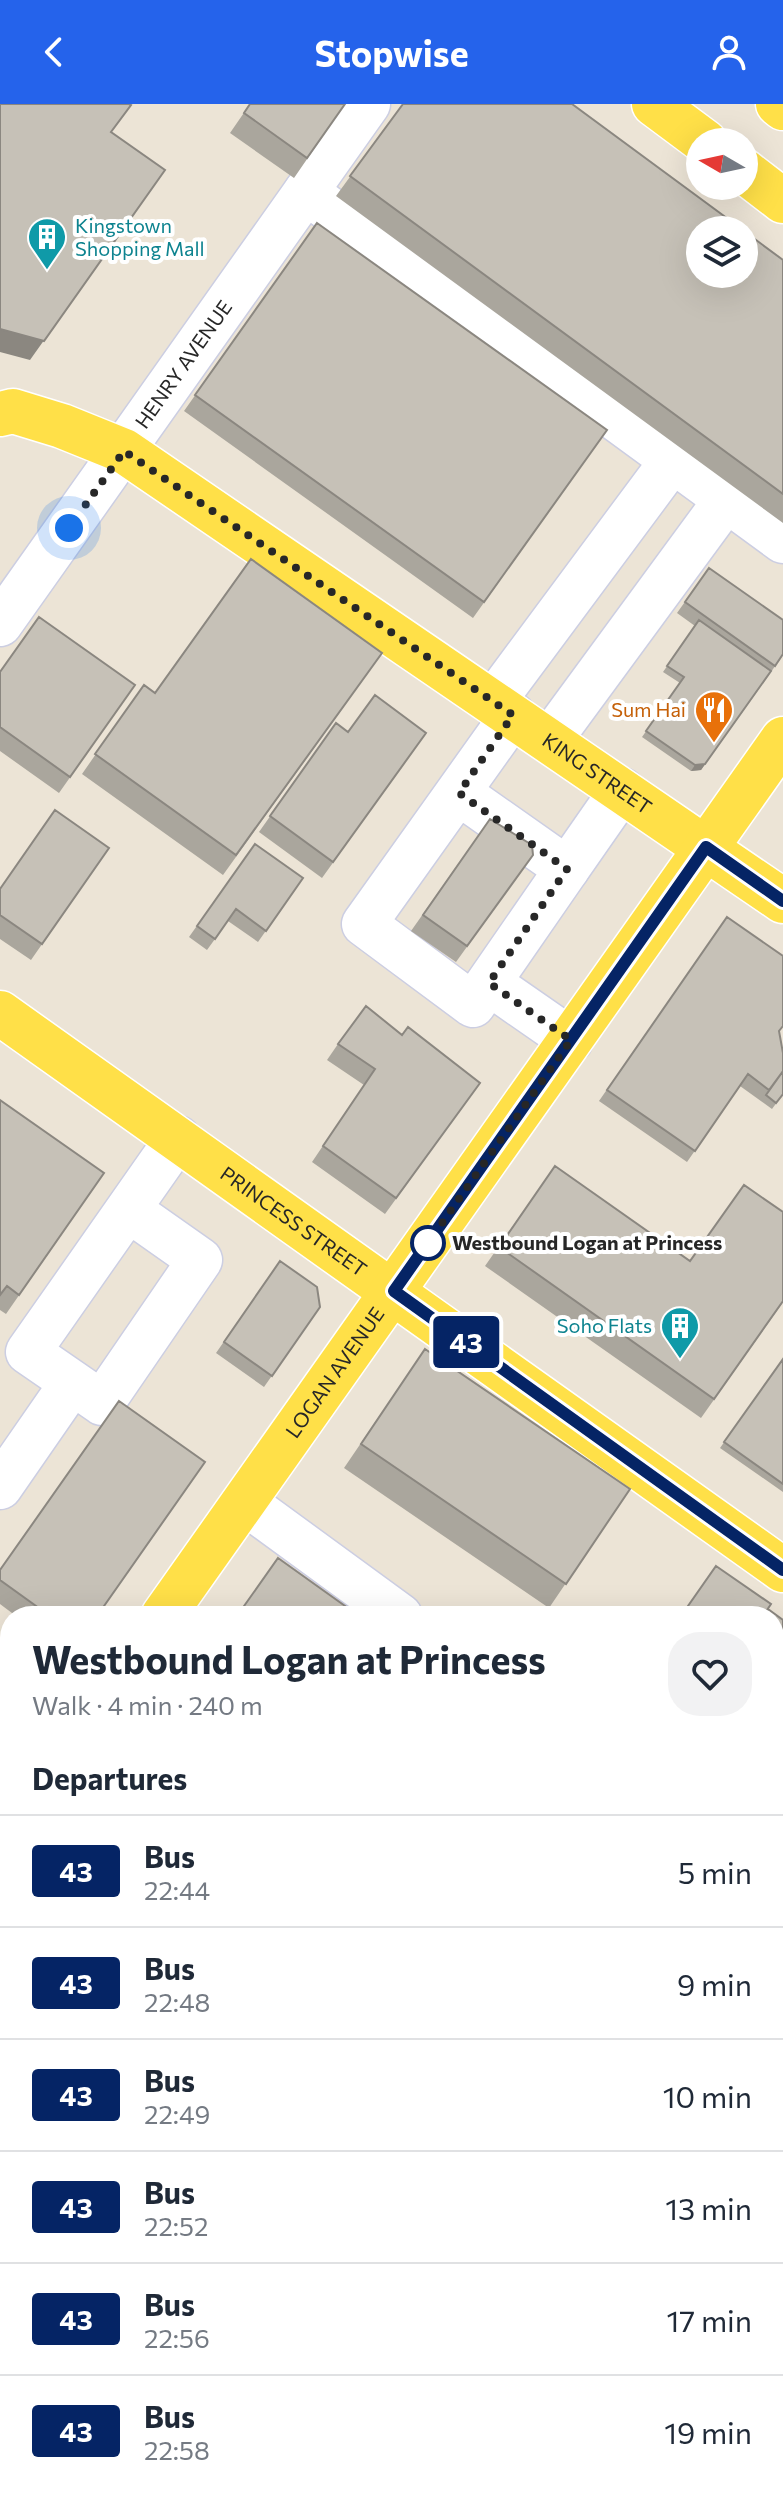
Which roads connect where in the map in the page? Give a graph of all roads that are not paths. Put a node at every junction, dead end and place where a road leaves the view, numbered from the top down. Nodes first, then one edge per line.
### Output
1 (368, 104) edge
2 (654, 104) edge
3 (778, 104) edge
4 (783, 108) edge
5 (686, 128) edge
6 (758, 182) edge
7 (306, 192) junction
8 (783, 201) edge
9 (4, 408) edge
10 (124, 451) junction
11 (672, 461) junction
12 (726, 500) junction
13 (783, 541) edge
14 (0, 624) edge
15 (503, 708) junction
16 (783, 739) edge
17 (549, 741) junction
18 (622, 790) junction
19 (459, 793) junction
20 (706, 847) junction
21 (567, 869) junction
22 (783, 901) edge
23 (489, 983) junction
24 (0, 1013) edge
25 (571, 1040) junction
26 (178, 1138) junction
27 (129, 1210) junction
28 (394, 1291) junction
29 (72, 1383) junction
30 (0, 1487) edge
31 (244, 1502) junction
32 (783, 1570) edge
33 (170, 1606) edge
34 (386, 1606) edge

1 - 7 street, HENRY AVENUE
2 - 5 main road
3 - 4 main road
6 - 8 main road
7 - 10 street, HENRY AVENUE
7 - 11 street
9 - 10 main road, KING STREET
10 - 14 street, HENRY AVENUE
10 - 15 main road, KING STREET
11 - 12 street
11 - 15 street
12 - 13 street
12 - 17 street
15 - 17 main road, KING STREET
15 - 19 street
16 - 20 main road, LOGAN AVENUE
17 - 18 main road, KING STREET
18 - 20 main road, KING STREET
18 - 21 street
19 - 21 street
19 - 23 street
20 - 22 main road, KING STREET
20 - 25 main road, LOGAN AVENUE
21 - 23 street
23 - 25 street
24 - 26 main road, PRINCESS STREET
25 - 28 main road, LOGAN AVENUE
26 - 27 street
26 - 28 main road, PRINCESS STREET
27 - 29 street
27 - 29 street
28 - 31 main road, LOGAN AVENUE
28 - 32 main road, PRINCESS STREET
29 - 30 street
31 - 33 main road, LOGAN AVENUE
31 - 34 street

